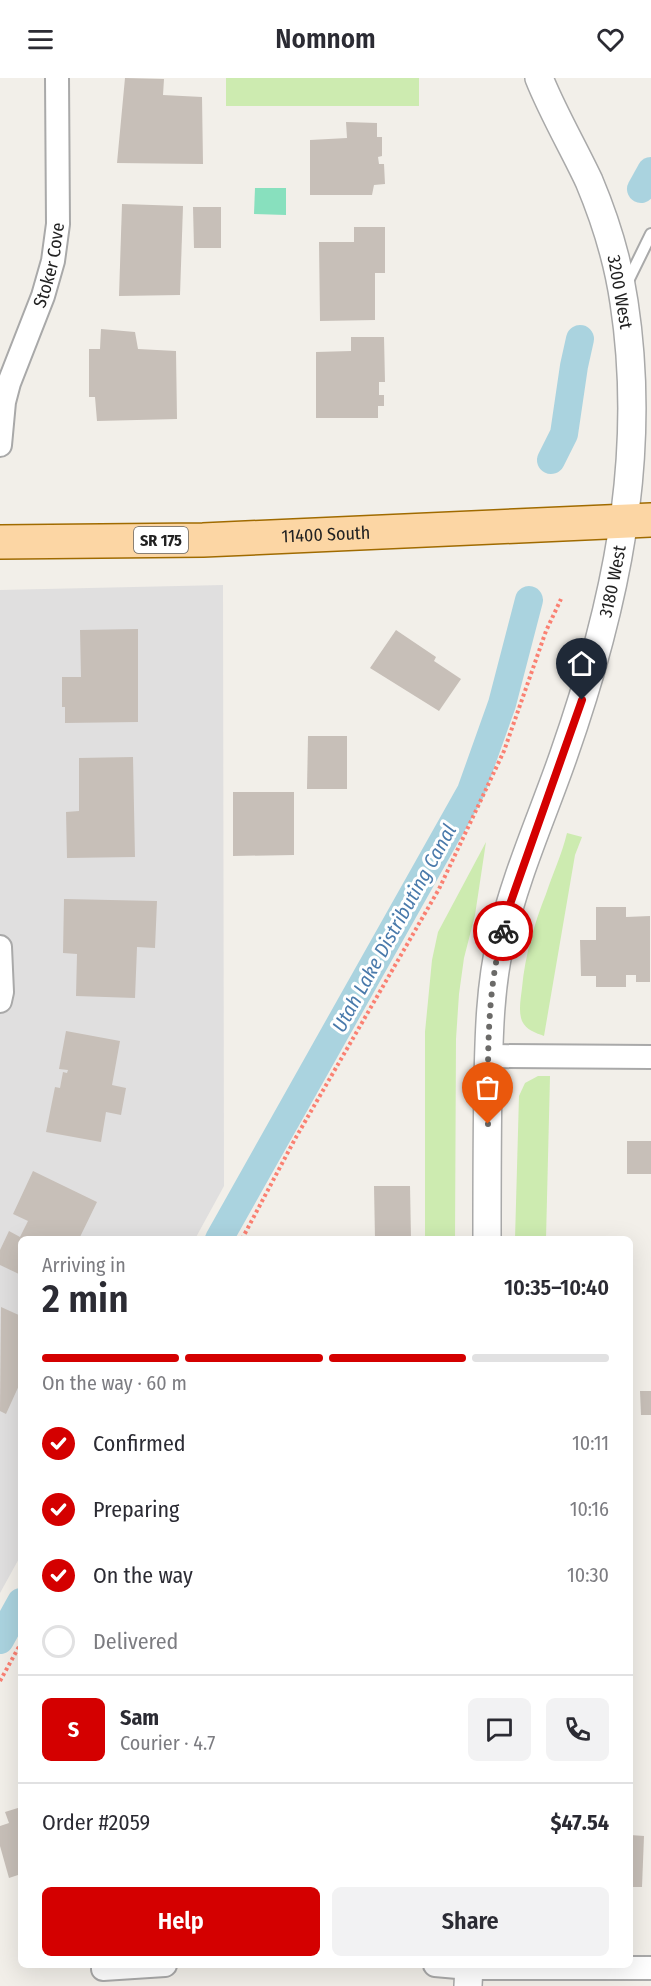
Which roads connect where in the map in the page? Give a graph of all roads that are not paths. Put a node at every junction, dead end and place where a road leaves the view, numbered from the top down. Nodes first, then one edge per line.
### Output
1 (57, 78) edge
2 (539, 78) edge
3 (651, 234) edge
4 (622, 294) junction
5 (0, 445) edge
6 (638, 521) edge
7 (0, 542) edge
8 (0, 947) edge
9 (0, 1001) edge
10 (489, 1056) junction
11 (651, 1057) edge
12 (487, 1236) edge
13 (118, 1968) edge
14 (448, 1968) edge
15 (651, 1968) edge
16 (103, 1969) dead end
17 (469, 1973) edge

1 - 5 street, Stoker Cove
2 - 4 street, 3200 West
3 - 4 lane
4 - 6 street, 3200 West
6 - 7 main road, 11400 South / SR 175
6 - 10 street, 3180 West
8 - 9 street
10 - 11 street
10 - 12 street
13 - 16 street
14 - 17 street
15 - 17 street

